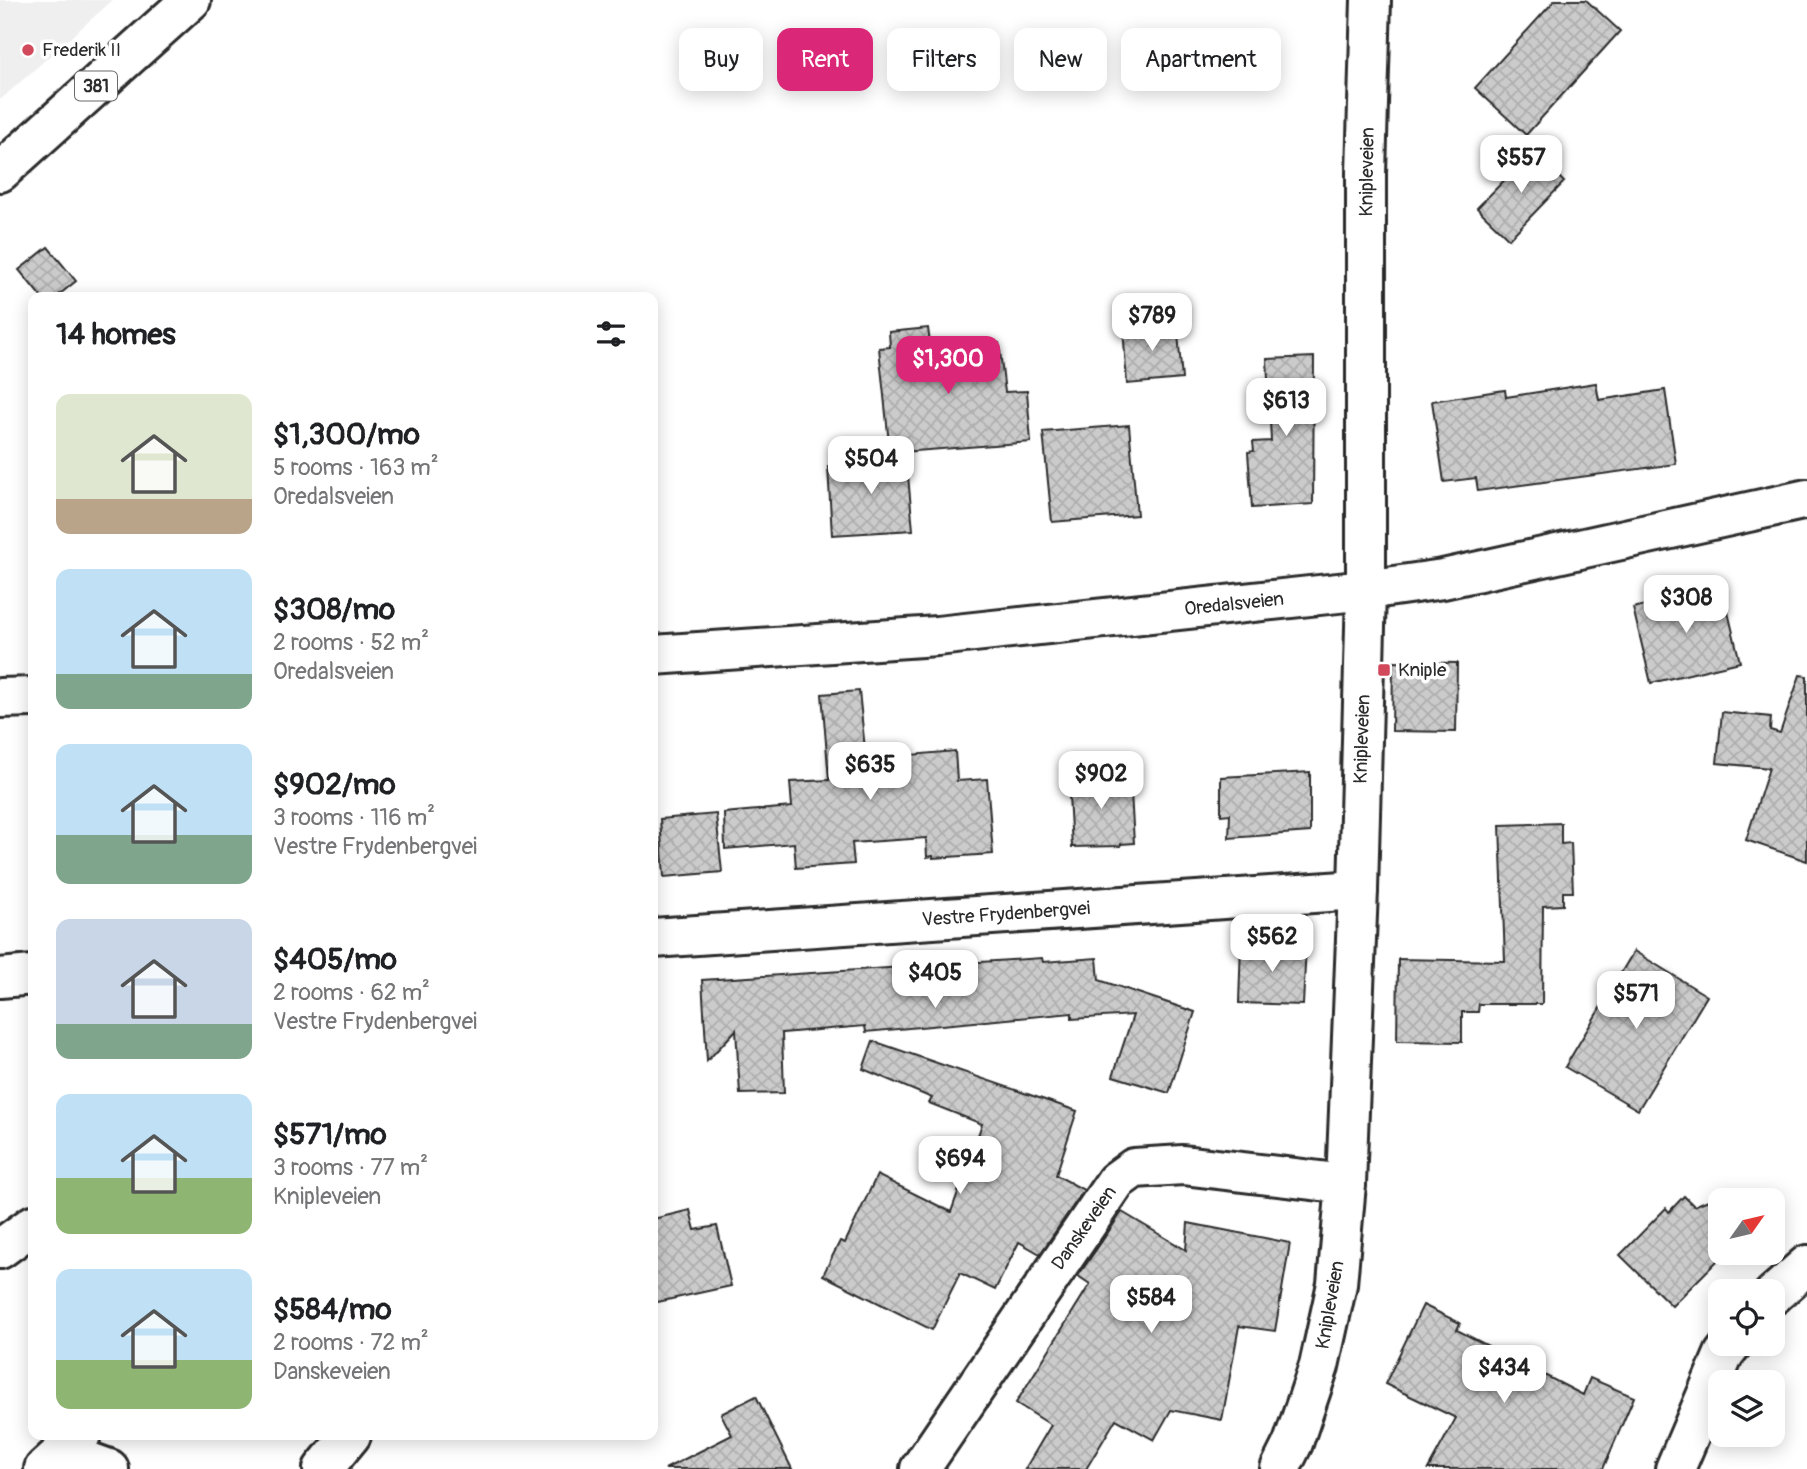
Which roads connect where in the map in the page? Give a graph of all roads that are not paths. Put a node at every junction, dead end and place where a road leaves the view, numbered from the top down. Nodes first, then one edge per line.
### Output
1 (191, 0) edge
2 (1371, 0) edge
3 (0, 172) edge
4 (1807, 499) edge
5 (1366, 590) junction
6 (658, 655) edge
7 (28, 697) edge
8 (0, 698) edge
9 (1358, 890) junction
10 (658, 938) edge
11 (28, 975) edge
12 (0, 978) edge
13 (1346, 1184) junction
14 (28, 1229) edge
15 (0, 1249) edge
16 (1807, 1265) edge
17 (1785, 1284) edge
18 (1723, 1356) edge
19 (347, 1440) edge
20 (63, 1452) edge
21 (109, 1469) edge
22 (323, 1469) edge
23 (920, 1469) edge
24 (1280, 1469) edge
25 (1675, 1469) edge

1 - 3 street, 381
2 - 5 street, Knipleveien
4 - 5 street, Oredalsveien
5 - 6 street, Oredalsveien
5 - 9 street, Knipleveien
7 - 8 street
9 - 10 street, Vestre Frydenbergvei
9 - 13 street, Knipleveien
11 - 12 street
13 - 23 street, Danskeveien
13 - 24 street, Knipleveien
14 - 15 street
16 - 17 street
18 - 25 street
19 - 22 street
20 - 21 street

